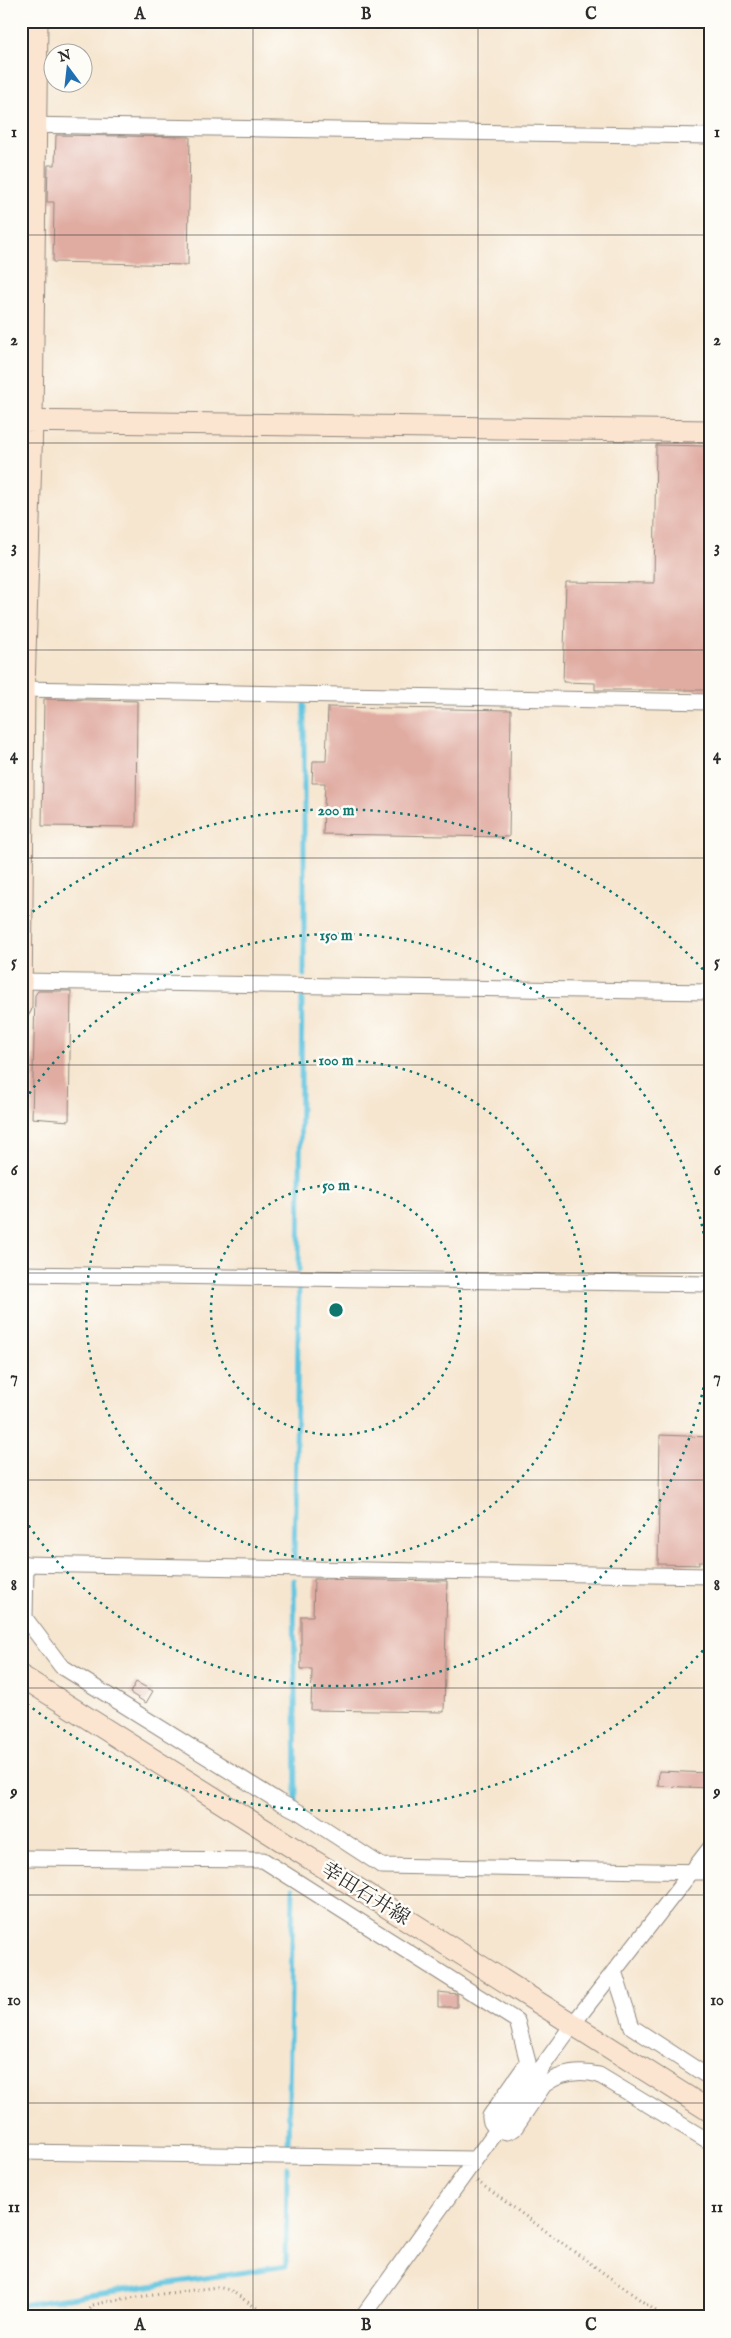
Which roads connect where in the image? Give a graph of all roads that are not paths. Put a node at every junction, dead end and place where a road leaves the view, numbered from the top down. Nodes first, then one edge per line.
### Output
1 (36, 21) edge
2 (28, 125) edge
3 (710, 136) edge
4 (26, 421) edge
5 (710, 431) edge
6 (23, 689) edge
7 (710, 702) edge
8 (22, 981) edge
9 (710, 992) edge
10 (21, 1008) edge
11 (21, 1274) edge
12 (710, 1284) edge
13 (24, 1564) edge
14 (710, 1576) edge
15 (21, 1676) edge
16 (710, 1848) edge
17 (21, 1858) edge
18 (692, 1871) junction
19 (710, 1874) edge
20 (614, 1971) junction
21 (573, 2024) junction
22 (710, 2078) edge
23 (710, 2111) edge
24 (496, 2128) junction
25 (710, 2142) edge
26 (21, 2152) edge
27 (474, 2159) junction
28 (362, 2317) edge

1 - 2 street
2 - 3 street
2 - 4 street
4 - 5 street
4 - 6 street
6 - 7 street
6 - 8 street
8 - 9 street
8 - 10 street
11 - 12 street
13 - 14 street
13 - 18 street
15 - 21 street, 幸田石井線
16 - 18 street
17 - 24 street
18 - 19 street
18 - 20 street
20 - 21 street
20 - 22 street
21 - 23 street, 幸田石井線
21 - 24 street
24 - 25 street
24 - 27 street
26 - 27 street
27 - 28 street

